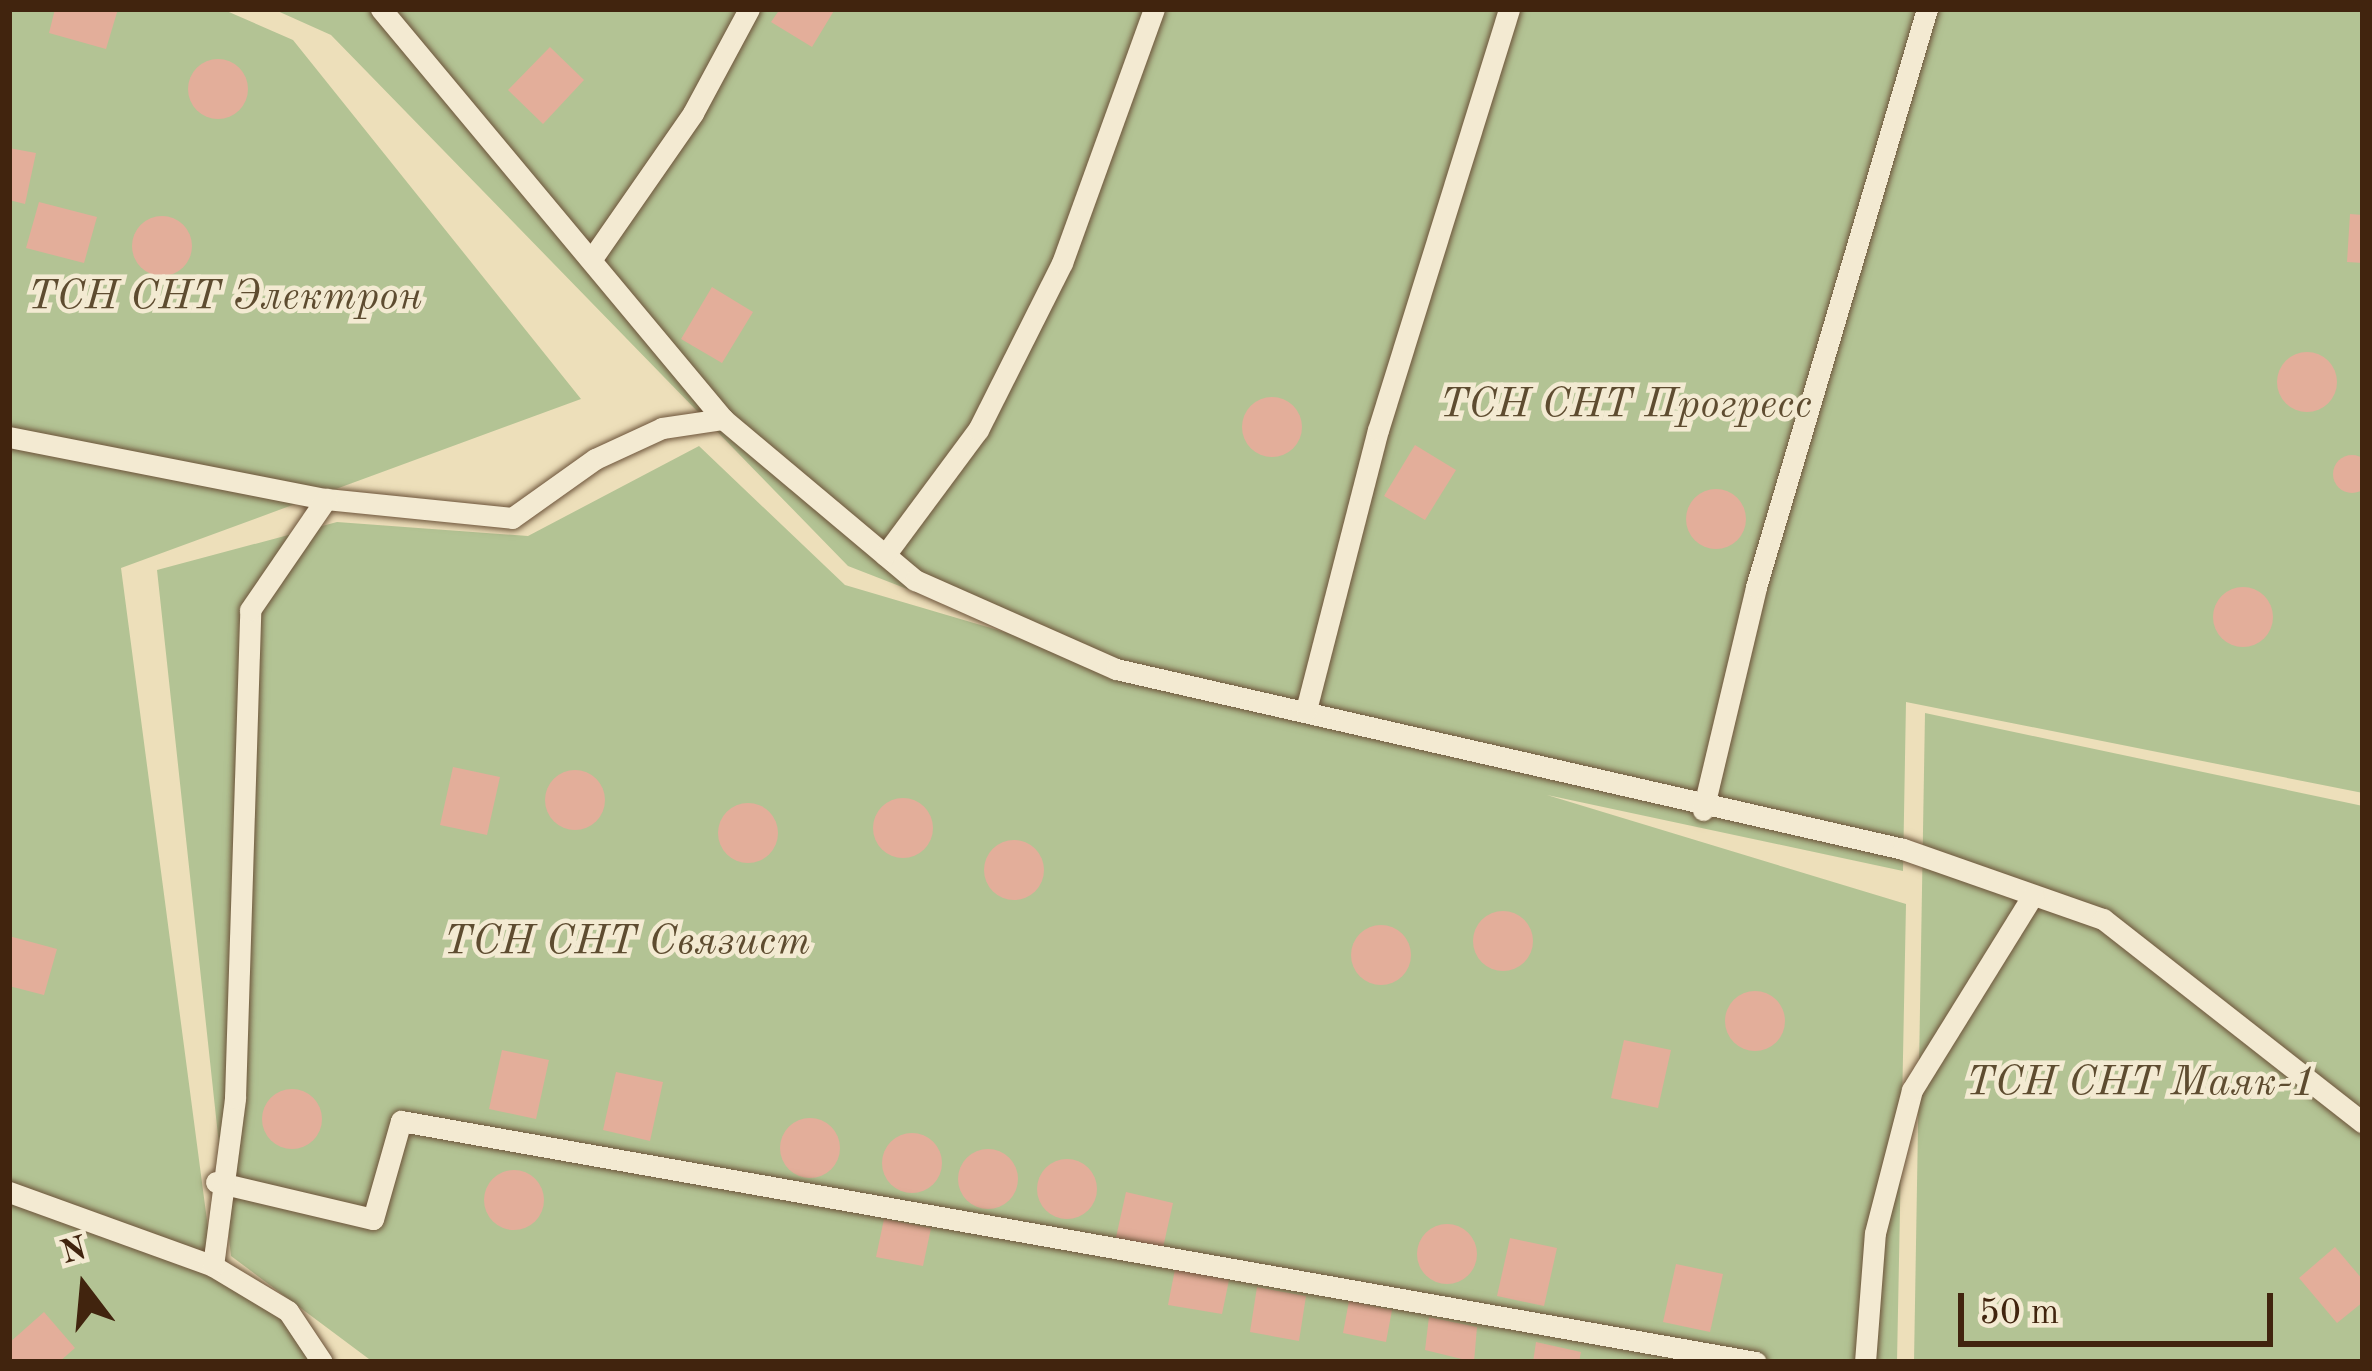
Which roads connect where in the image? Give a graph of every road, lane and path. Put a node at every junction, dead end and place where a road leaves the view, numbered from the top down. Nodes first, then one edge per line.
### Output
1 (381, 9) edge
2 (749, 9) edge
3 (1154, 9) edge
4 (1509, 9) edge
5 (1928, 9) edge
6 (591, 260) junction
7 (723, 419) junction
8 (9, 436) edge
9 (326, 499) junction
10 (886, 555) junction
11 (1306, 710) junction
12 (1703, 809) junction
13 (2033, 895) junction
14 (2363, 1123) edge
15 (216, 1182) junction
16 (9, 1192) edge
17 (213, 1266) junction
18 (322, 1362) edge
19 (1756, 1362) edge
20 (1865, 1362) edge

1 - 6 lane
2 - 6 lane
3 - 10 lane
4 - 11 lane
5 - 12 lane
6 - 7 lane
7 - 9 lane
7 - 10 lane
8 - 9 lane
9 - 15 lane
10 - 11 lane
11 - 12 lane
12 - 13 lane
13 - 14 lane
13 - 20 lane
15 - 17 lane
15 - 19 lane
16 - 17 lane
17 - 18 lane

